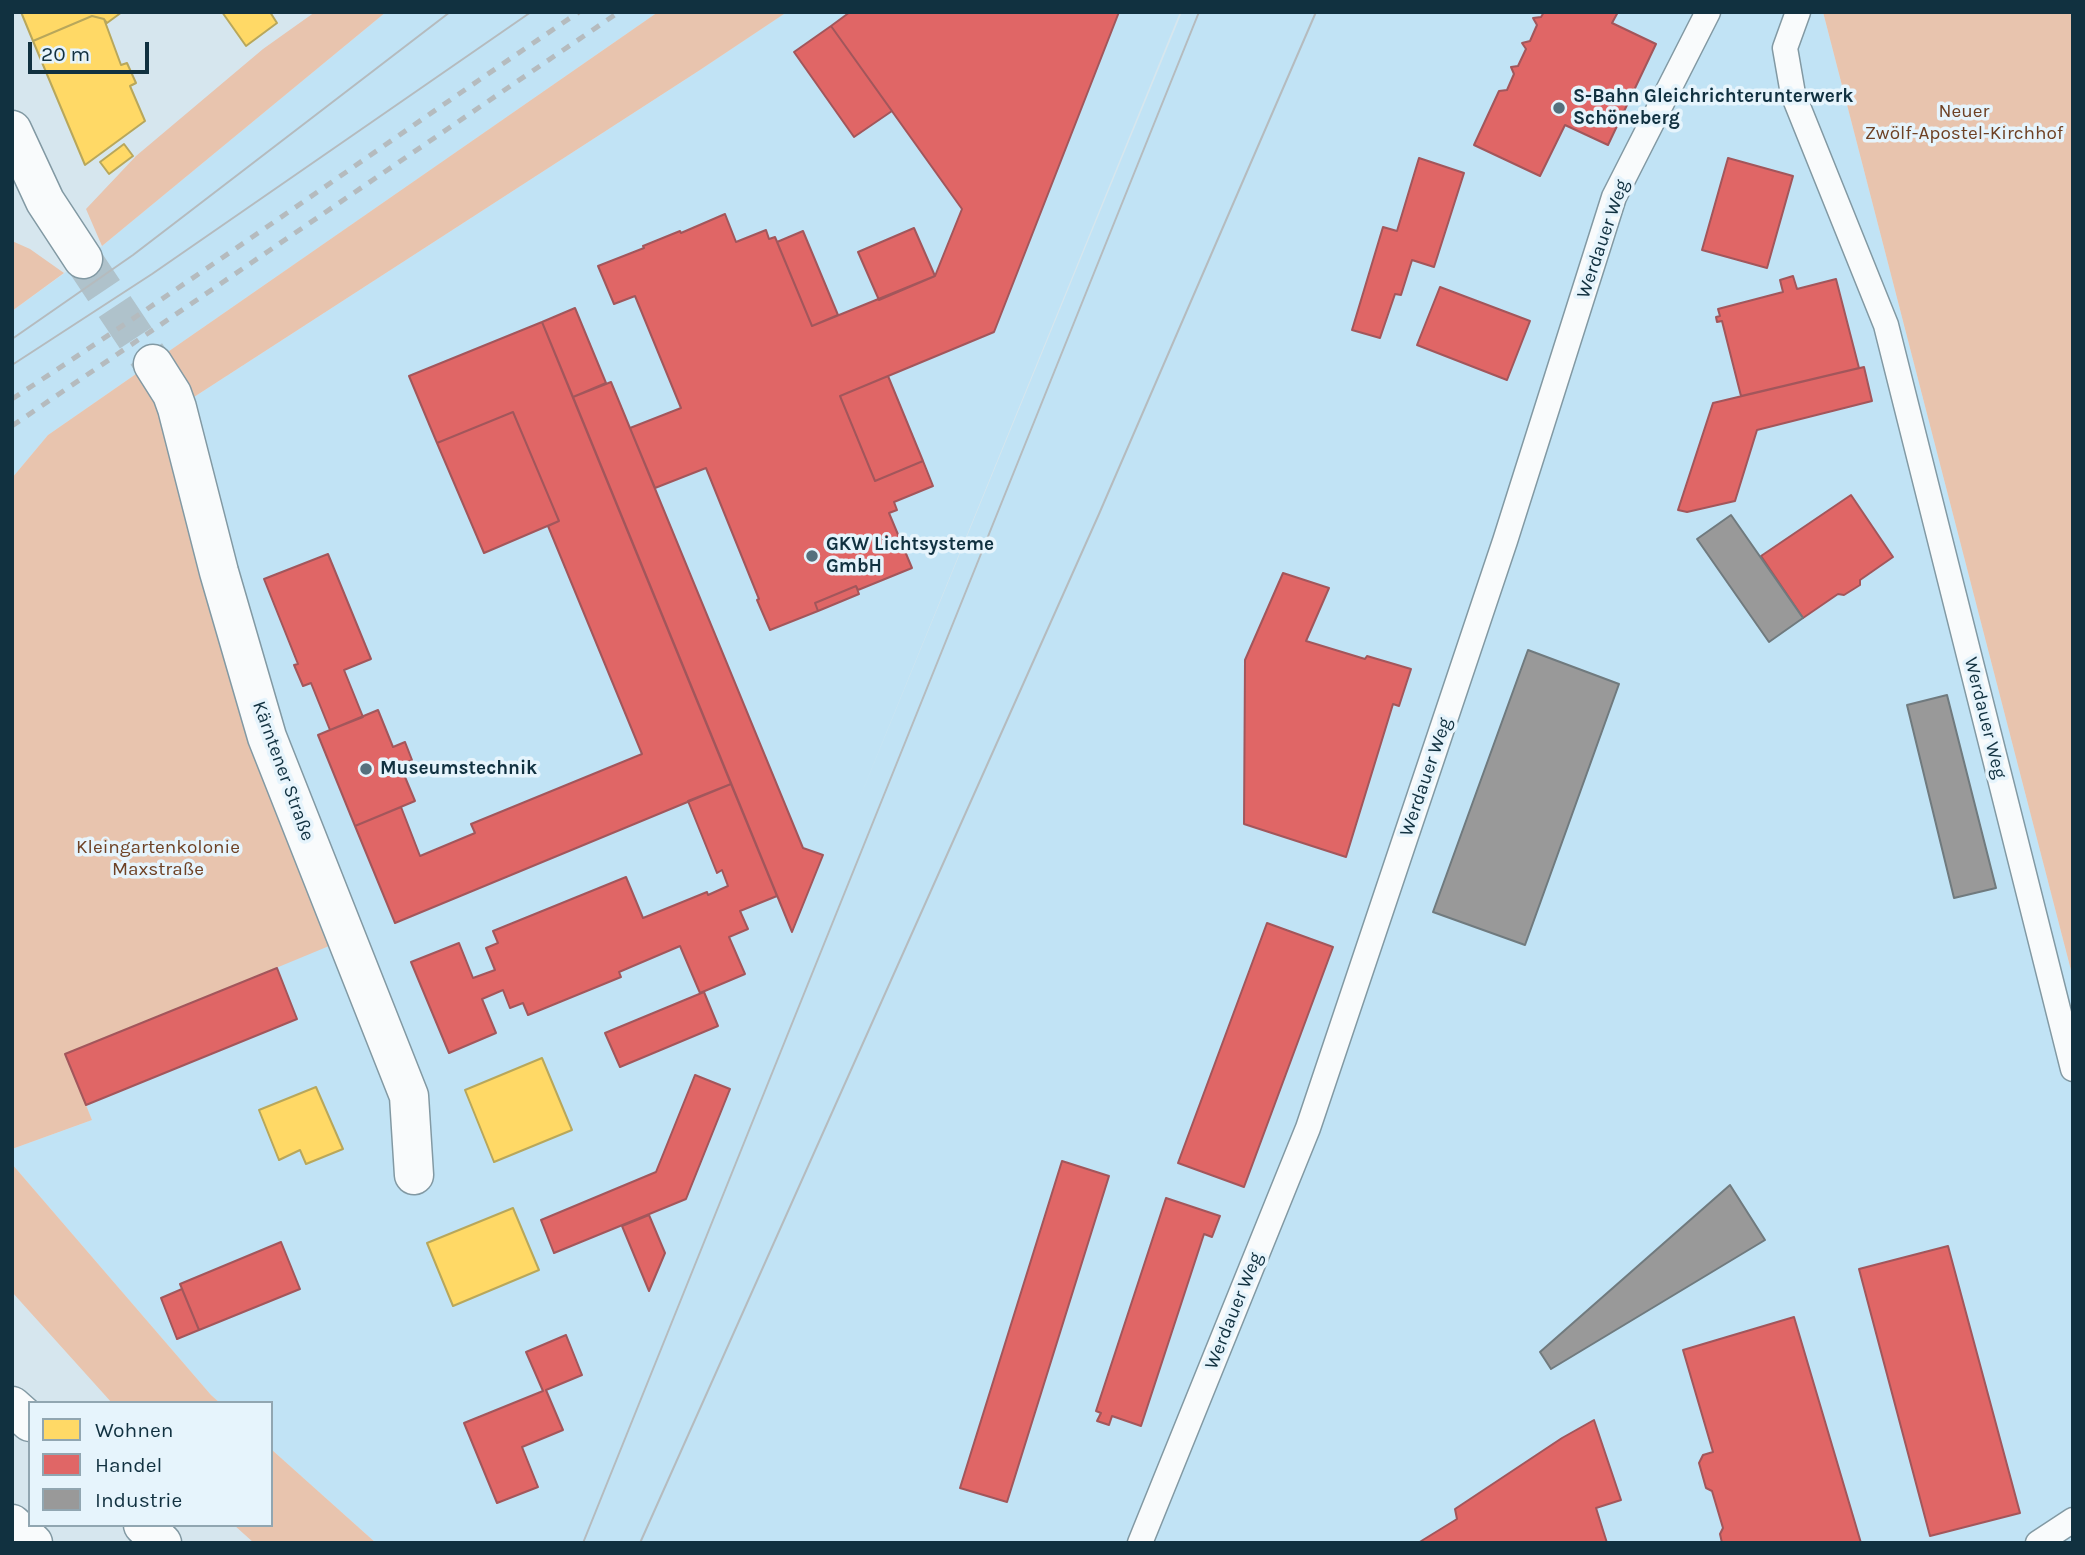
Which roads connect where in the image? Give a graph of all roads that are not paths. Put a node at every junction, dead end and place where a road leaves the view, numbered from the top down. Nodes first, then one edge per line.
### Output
1 (1708, 12) edge
2 (1798, 12) edge
3 (12, 130) edge
4 (83, 259) tunnel mouth
5 (153, 364) tunnel mouth
6 (2073, 1069) edge
7 (414, 1175) dead end
8 (2073, 1520) edge
9 (12, 1524) edge
10 (145, 1527) edge
11 (33, 1543) edge
12 (162, 1543) edge
13 (1140, 1543) edge
14 (2038, 1543) edge

1 - 13 lane, Werdauer Weg
2 - 6 lane, Werdauer Weg
3 - 4 main road
5 - 7 main road, Kärntener Straße
8 - 14 lane
9 - 11 main road
10 - 12 main road

